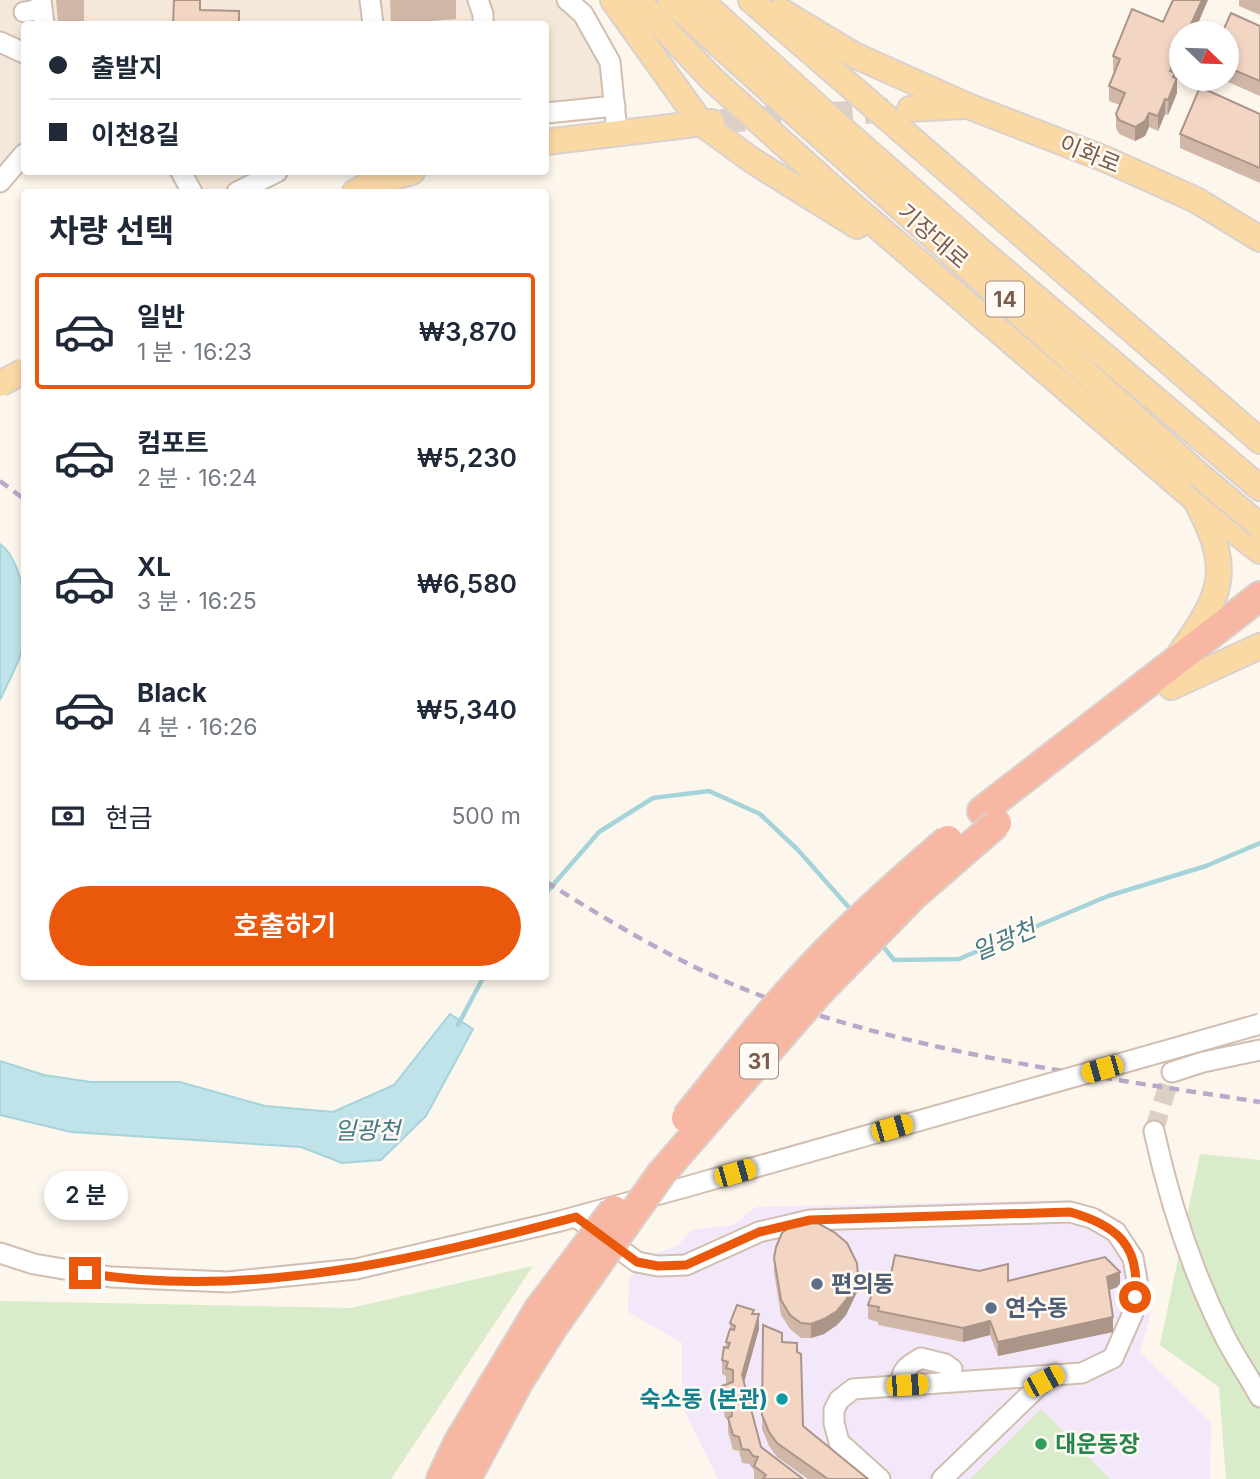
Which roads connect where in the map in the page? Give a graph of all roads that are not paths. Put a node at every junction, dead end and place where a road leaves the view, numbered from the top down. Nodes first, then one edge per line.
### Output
1 (370, 0) edge
2 (478, 0) edge
3 (568, 0) edge
4 (613, 0) edge
5 (638, 0) edge
6 (670, 0) edge
7 (700, 0) edge
8 (751, 0) edge
9 (762, 0) edge
10 (373, 21) edge
11 (482, 21) edge
12 (0, 42) edge
13 (21, 52) edge
14 (615, 106) junction
15 (968, 106) junction
16 (909, 109) tunnel mouth
17 (549, 113) edge
18 (711, 122) junction
19 (820, 123) junction
20 (617, 132) junction
21 (549, 142) edge
22 (21, 157) edge
23 (271, 175) edge
24 (404, 175) edge
25 (0, 183) edge
26 (243, 189) edge
27 (366, 189) edge
28 (1260, 239) edge
29 (946, 287) junction
30 (0, 373) edge
31 (21, 373) edge
32 (21, 378) edge
33 (0, 384) edge
34 (1260, 441) edge
35 (1260, 488) edge
36 (1196, 500) junction
37 (1260, 516) edge
38 (1260, 526) edge
39 (1260, 551) edge
40 (1260, 596) edge
41 (1260, 621) edge
42 (1260, 646) edge
43 (1171, 676) junction
44 (1260, 1024) edge
45 (1260, 1050) edge
46 (1172, 1072) dead end
47 (1154, 1131) tunnel mouth
48 (576, 1217) junction
49 (0, 1253) edge
50 (546, 1318) junction
51 (1057, 1374) junction
52 (1260, 1397) edge
53 (441, 1479) edge
54 (466, 1479) edge
55 (880, 1479) edge
56 (942, 1479) edge

1 - 10 street
2 - 11 street
3 - 14 street
4 - 18 main road
5 - 29 main road
6 - 19 main road, 기장대로 / 14
7 - 19 main road, 기장대로 / 14
8 - 34 main road
9 - 15 main road
12 - 13 street
14 - 17 street
14 - 20 street
15 - 16 main road, 이화로
15 - 28 main road, 이화로
18 - 20 main road
18 - 29 main road
19 - 35 main road, 기장대로 / 14
19 - 38 main road, 기장대로 / 14, bridge
20 - 21 main road
22 - 25 street
23 - 26 street
24 - 27 main road
29 - 36 main road
30 - 32 street
31 - 33 main road, bridge
36 - 37 main road
36 - 39 main road
36 - 43 main road
40 - 43 highway, 31
41 - 43 highway, 31
42 - 43 main road
43 - 50 highway, 31, bridge
44 - 48 street, bridge
45 - 46 street
47 - 52 street
48 - 49 street
48 - 51 street
50 - 53 highway, 31
50 - 54 highway, 31
51 - 55 street
51 - 56 street

